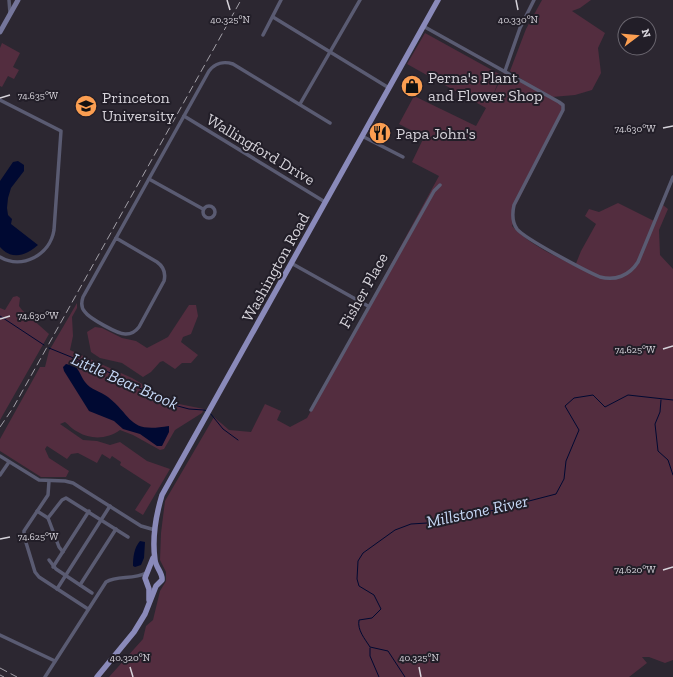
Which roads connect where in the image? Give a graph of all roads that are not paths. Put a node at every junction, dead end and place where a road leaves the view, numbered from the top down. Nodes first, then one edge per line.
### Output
1 (9, 0) edge
2 (18, 0) edge
3 (281, 0) edge
4 (360, 0) edge
5 (438, 0) edge
6 (534, 0) edge
7 (10, 14) junction
8 (273, 17) junction
9 (423, 26) junction
10 (0, 32) edge
11 (263, 36) dead end
12 (330, 52) junction
13 (505, 71) junction
14 (389, 88) junction
15 (0, 100) edge
16 (300, 104) junction
17 (184, 116) junction
18 (330, 123) dead end
19 (362, 136) junction
20 (403, 157) dead end
21 (673, 177) edge
22 (149, 179) junction
23 (440, 185) dead end
24 (326, 202) junction
25 (203, 209) dead end
26 (116, 238) junction
27 (0, 256) edge
28 (291, 263) junction
29 (368, 306) junction
30 (310, 410) dead end
31 (0, 456) edge
32 (9, 462) junction
33 (0, 475) edge
34 (49, 481) junction
35 (110, 506) junction
36 (37, 511) junction
37 (89, 511) junction
38 (48, 518) junction
39 (102, 520) junction
40 (116, 529) junction
41 (155, 530) junction
42 (128, 537) dead end
43 (63, 552) junction
44 (154, 553) junction
45 (49, 560) dead end
46 (53, 567) junction
47 (158, 570) junction
48 (146, 572) junction
49 (66, 575) junction
50 (134, 578) junction
51 (147, 583) junction
52 (80, 585) junction
53 (156, 586) junction
54 (57, 589) junction
55 (92, 593) dead end
56 (148, 606) junction
57 (88, 609) junction
58 (0, 635) edge
59 (55, 661) junction
60 (45, 677) edge
61 (96, 677) edge

1 - 7 street
2 - 7 street
3 - 8 street
4 - 12 street
5 - 9 main road, Washington Road
6 - 13 street
7 - 10 street
8 - 11 street
8 - 12 street
9 - 13 street
9 - 14 main road, Washington Road
12 - 14 street
12 - 16 street
13 - 21 street
14 - 19 main road, Washington Road
15 - 27 street
16 - 17 street
16 - 18 street
17 - 22 street
17 - 24 street, Wallingford Drive
19 - 20 street
19 - 24 main road, Washington Road
22 - 25 street
22 - 26 street
23 - 29 street, Fisher Place
24 - 28 main road, Washington Road
26 - 26 street
28 - 29 street
28 - 41 main road, Washington Road
29 - 30 street, Fisher Place
31 - 32 street
32 - 33 street
32 - 34 street
34 - 35 street
34 - 36 street
35 - 39 street
35 - 41 street
36 - 38 street
36 - 54 street
37 - 38 street
37 - 39 street
37 - 43 street
38 - 43 street
39 - 40 street
39 - 49 street
40 - 42 street
40 - 52 street
41 - 44 main road, Washington Road
43 - 46 street
44 - 47 main road, Washington Road
44 - 48 main road, Washington Road
45 - 46 street
46 - 49 street
47 - 48 main road
47 - 53 main road, Washington Road
48 - 50 street
48 - 51 main road, Washington Road
49 - 52 street
49 - 54 street
50 - 51 street
50 - 57 street
51 - 53 main road
51 - 56 main road, Washington Road
52 - 55 street
53 - 56 main road
54 - 57 street
56 - 61 main road
57 - 59 street
58 - 59 street
59 - 60 street

